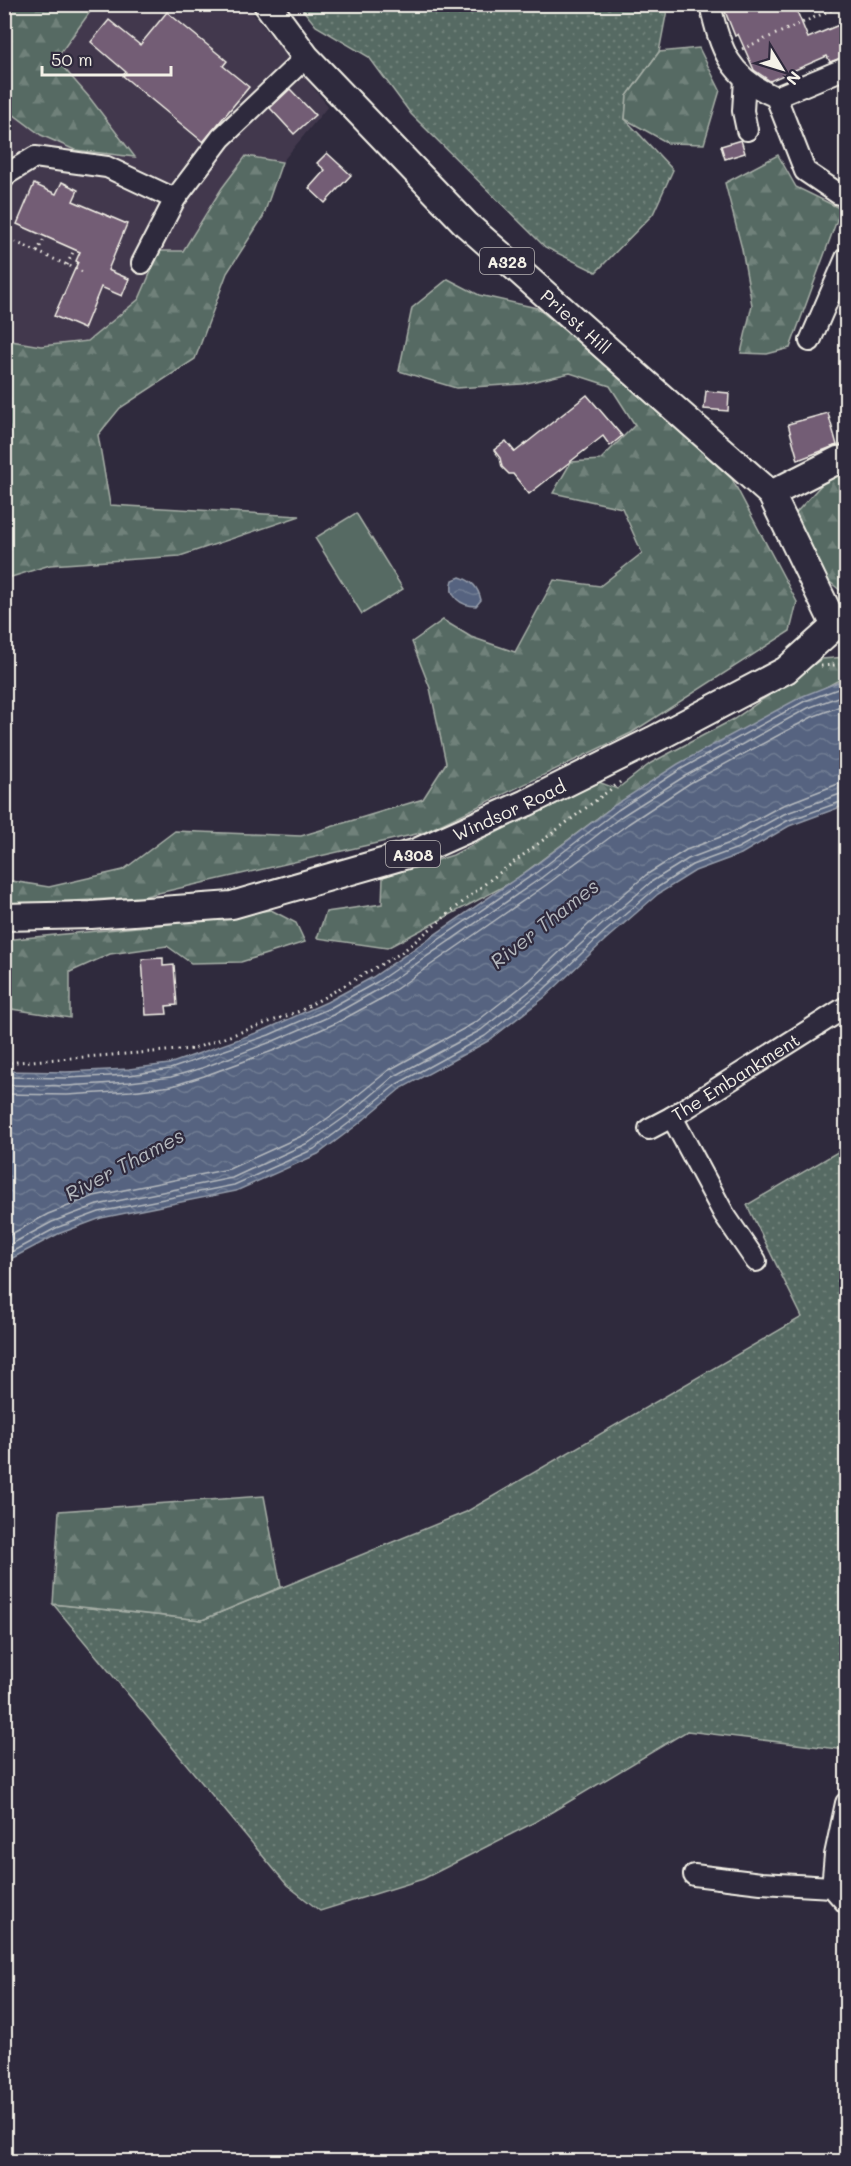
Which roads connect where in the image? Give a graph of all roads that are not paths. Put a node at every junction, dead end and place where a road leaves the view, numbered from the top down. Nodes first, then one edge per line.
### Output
1 (267, 4) edge
2 (710, 4) edge
3 (306, 57) junction
4 (846, 68) edge
5 (745, 79) junction
6 (776, 97) junction
7 (747, 130) dead end
8 (4, 178) edge
9 (846, 194) edge
10 (176, 200) junction
11 (846, 258) edge
12 (142, 263) dead end
13 (810, 341) dead end
14 (846, 459) edge
15 (771, 494) junction
16 (841, 627) edge
17 (4, 917) edge
18 (846, 1007) edge
19 (672, 1117) junction
20 (649, 1129) dead end
21 (756, 1261) dead end
22 (846, 1803) edge
23 (694, 1875) dead end
24 (832, 1887) junction
25 (846, 1903) edge

1 - 3 main road, Priest Hill / A328
2 - 5 street
3 - 10 street
3 - 15 main road, Priest Hill / A328
4 - 6 street
5 - 6 street
5 - 7 street
6 - 9 street
8 - 10 street
10 - 12 street
11 - 13 street
14 - 15 main road
15 - 16 main road, Priest Hill / A328
16 - 17 main road, Windsor Road / A308
18 - 19 street, The Embankment
19 - 20 street
19 - 21 street, The Embankment
22 - 24 street
23 - 24 street
24 - 25 street

